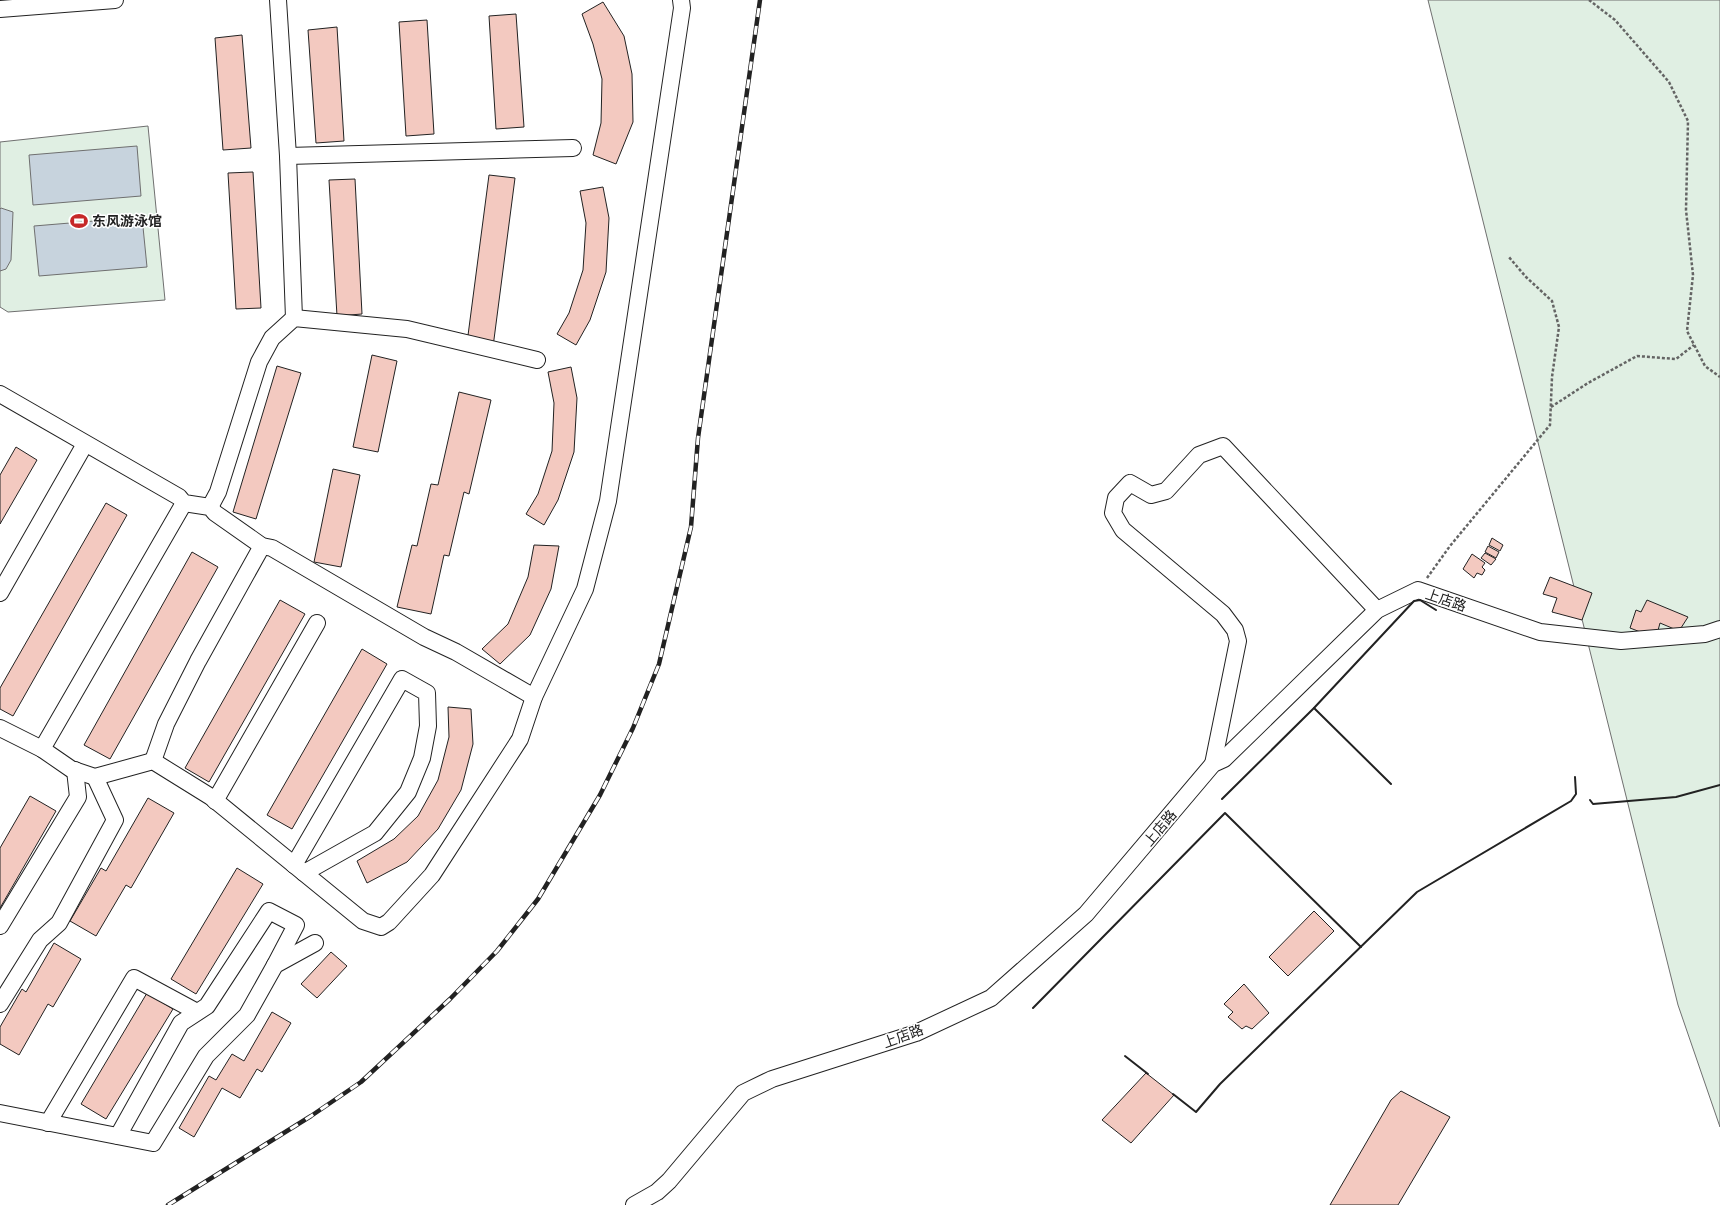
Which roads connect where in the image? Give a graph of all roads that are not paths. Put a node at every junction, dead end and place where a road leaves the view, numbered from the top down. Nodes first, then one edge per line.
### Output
1 (115, 0) edge
2 (278, 0) edge
3 (681, 0) edge
4 (0, 9) edge
5 (573, 148) dead end
6 (288, 156) junction
7 (294, 318) junction
8 (538, 360) dead end
9 (0, 394) edge
10 (85, 444) junction
11 (184, 504) junction
12 (210, 507) junction
13 (262, 546) junction
14 (0, 593) edge
15 (1377, 610) junction
16 (317, 623) dead end
17 (1720, 629) edge
18 (534, 697) junction
19 (0, 728) edge
20 (42, 748) junction
21 (153, 761) junction
22 (1213, 764) junction
23 (75, 770) junction
24 (95, 777) junction
25 (215, 801) junction
26 (299, 869) junction
27 (0, 926) edge
28 (315, 943) dead end
29 (275, 965) junction
30 (0, 1004) edge
31 (197, 1012) junction
32 (0, 1113) edge
33 (48, 1122) junction
34 (118, 1136) junction
35 (643, 1203) edge

1 - 4 street
2 - 6 street
3 - 18 street
5 - 6 street
6 - 7 street
7 - 8 street
7 - 12 street
9 - 10 street
10 - 11 street
10 - 14 street
11 - 12 street
11 - 20 street
12 - 13 street
13 - 18 street
13 - 21 street
15 - 17 street, 上店路
15 - 22 street, 上店路
15 - 22 street
16 - 25 street
18 - 26 street
19 - 20 street
20 - 23 street
21 - 24 street
21 - 25 street
22 - 35 street, 上店路
23 - 24 street
23 - 27 street
24 - 30 street
25 - 26 street
26 - 26 street
28 - 29 street
29 - 31 street
29 - 34 street
31 - 33 street
31 - 34 street
32 - 33 street
33 - 34 street

